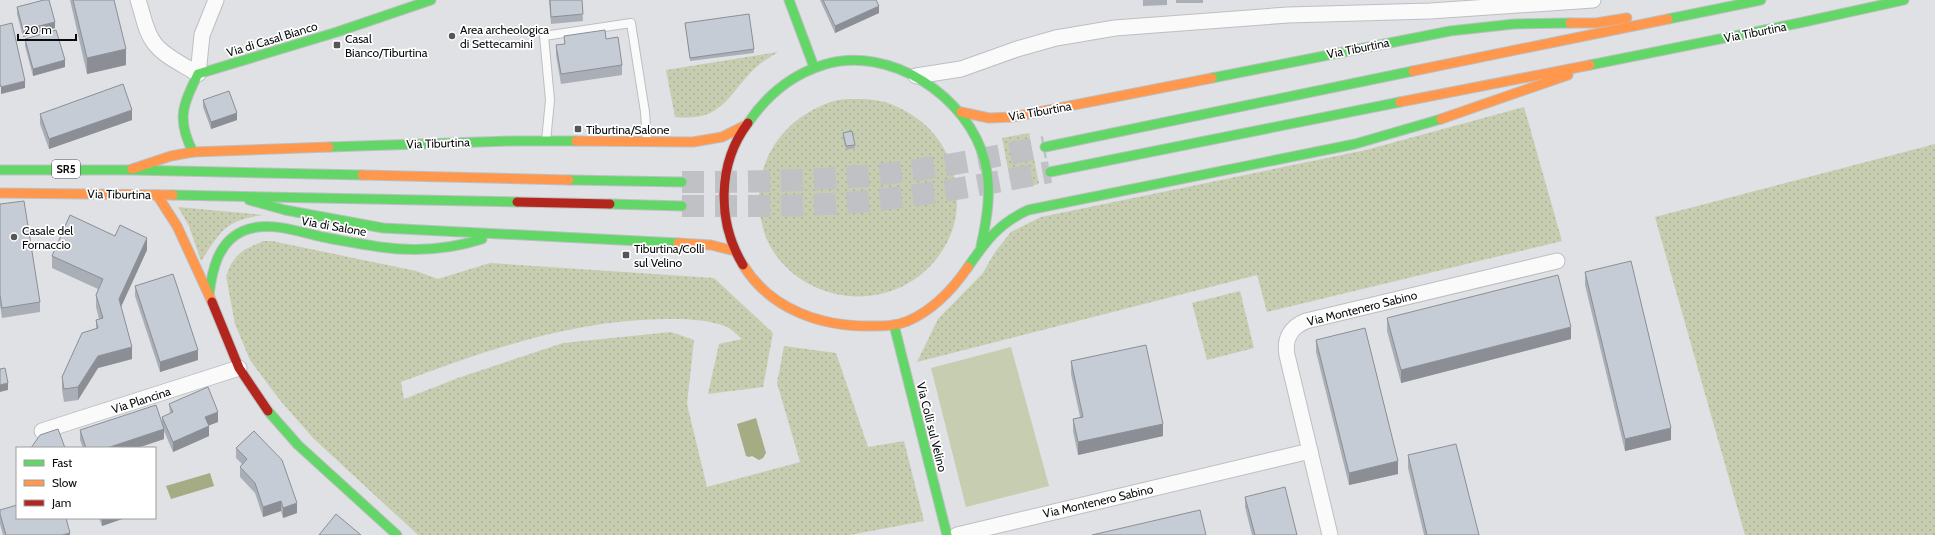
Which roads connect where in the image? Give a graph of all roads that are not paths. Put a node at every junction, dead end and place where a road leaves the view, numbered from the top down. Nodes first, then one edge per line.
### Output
1 (138, 0) edge
2 (216, 0) edge
3 (431, 0) edge
4 (789, 0) edge
5 (1593, 0) edge
6 (1760, 0) edge
7 (1904, 0) edge
8 (1605, 61) junction
9 (814, 67) junction
10 (198, 74) junction
11 (916, 76) junction
12 (961, 112) junction
13 (744, 126) junction
14 (546, 141) junction
15 (647, 142) junction
16 (1045, 147) tunnel mouth
17 (193, 152) junction
18 (0, 170) edge
19 (131, 170) junction
20 (1050, 172) tunnel mouth
21 (682, 182) tunnel mouth
22 (0, 193) edge
23 (157, 195) junction
24 (239, 197) junction
25 (682, 206) tunnel mouth
26 (496, 234) junction
27 (981, 246) junction
28 (736, 251) junction
29 (1557, 261) dead end
30 (209, 295) junction
31 (894, 325) junction
32 (239, 368) junction
33 (42, 431) dead end
34 (1310, 450) junction
35 (397, 535) edge
36 (947, 535) edge
37 (957, 535) edge
38 (1330, 535) edge

1 - 10 street
2 - 10 street
3 - 10 street, Via di Casal Bianco
4 - 9 street
5 - 11 street
6 - 12 street, Via Tiburtina
6 - 16 street, Via Tiburtina
7 - 8 street, Via Tiburtina
8 - 20 street, Via Tiburtina
8 - 27 street, Via Tiburtina
9 - 11 street, Via Tiburtina
9 - 13 street, Via Tiburtina
10 - 17 street
11 - 12 street, Via Tiburtina
12 - 27 street, Via Tiburtina
13 - 15 street, Via Tiburtina
13 - 28 street, Via Tiburtina
14 - 15 street, Via Tiburtina
14 - 15 lane
14 - 17 street, Via Tiburtina
17 - 19 street, Via Tiburtina
18 - 19 street, Via Tiburtina / SR5
19 - 21 street, Via Tiburtina
22 - 23 street, Via Tiburtina
23 - 24 street, Via Tiburtina
23 - 30 street
24 - 25 street, Via Tiburtina
24 - 26 street, Via Tiburtina
26 - 28 street, Via Tiburtina
26 - 30 street, Via di Salone
27 - 31 street, Via Tiburtina
28 - 31 street, Via Tiburtina
29 - 34 street, Via Montenero Sabino
30 - 32 street
31 - 36 street, Via Colli sul Velino
32 - 33 street, Via Plancina
32 - 35 street
34 - 37 street, Via Montenero Sabino
34 - 38 street, Via Montenero Sabino

